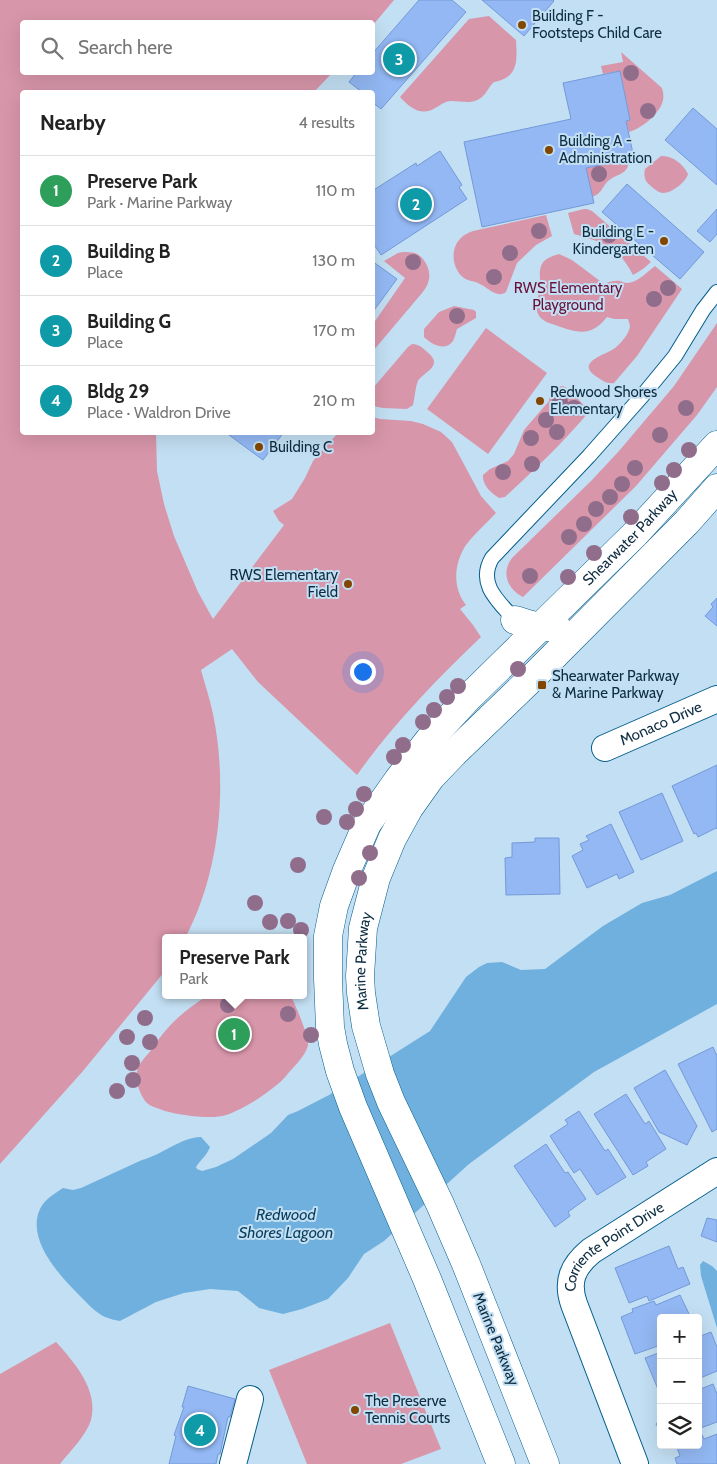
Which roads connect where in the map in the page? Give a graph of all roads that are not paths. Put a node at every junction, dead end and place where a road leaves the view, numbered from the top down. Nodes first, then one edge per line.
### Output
1 (717, 292) edge
2 (717, 445) edge
3 (717, 488) edge
4 (607, 602) junction
5 (514, 620) junction
6 (540, 628) junction
7 (514, 653) junction
8 (717, 699) edge
9 (605, 748) dead end
10 (717, 1171) edge
11 (250, 1399) dead end
12 (233, 1464) edge
13 (501, 1464) edge
14 (546, 1464) edge
15 (635, 1464) edge

1 - 5 lane
2 - 6 main road, Shearwater Parkway
3 - 4 main road, Shearwater Parkway
4 - 6 main road
4 - 14 main road, Marine Parkway
5 - 6 main road
5 - 7 main road
6 - 7 main road
7 - 13 main road
8 - 9 street, Monaco Drive
10 - 15 street, Corriente Point Drive
11 - 12 street

